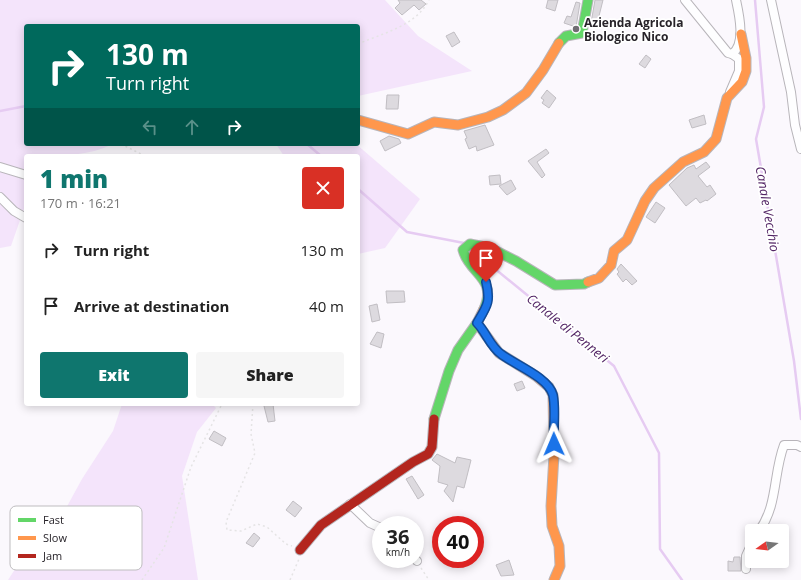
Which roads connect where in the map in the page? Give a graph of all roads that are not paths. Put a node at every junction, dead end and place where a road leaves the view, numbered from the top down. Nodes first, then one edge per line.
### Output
1 (588, 0) edge
2 (685, 0) edge
3 (736, 0) edge
4 (771, 0) edge
5 (741, 34) junction
6 (732, 54) junction
7 (730, 92) junction
8 (360, 121) edge
9 (801, 149) edge
10 (0, 166) edge
11 (24, 174) edge
12 (0, 197) edge
13 (24, 217) edge
14 (477, 323) junction
15 (801, 447) edge
16 (350, 504) junction
17 (372, 524) edge
18 (764, 524) edge
19 (300, 550) road end
20 (554, 580) edge

1 - 8 street
2 - 6 street
3 - 5 street
4 - 9 street
5 - 6 street
5 - 7 street
6 - 7 street
7 - 14 street
10 - 11 street
12 - 13 street
14 - 16 street
14 - 20 street
15 - 18 street
16 - 17 street
16 - 19 street

